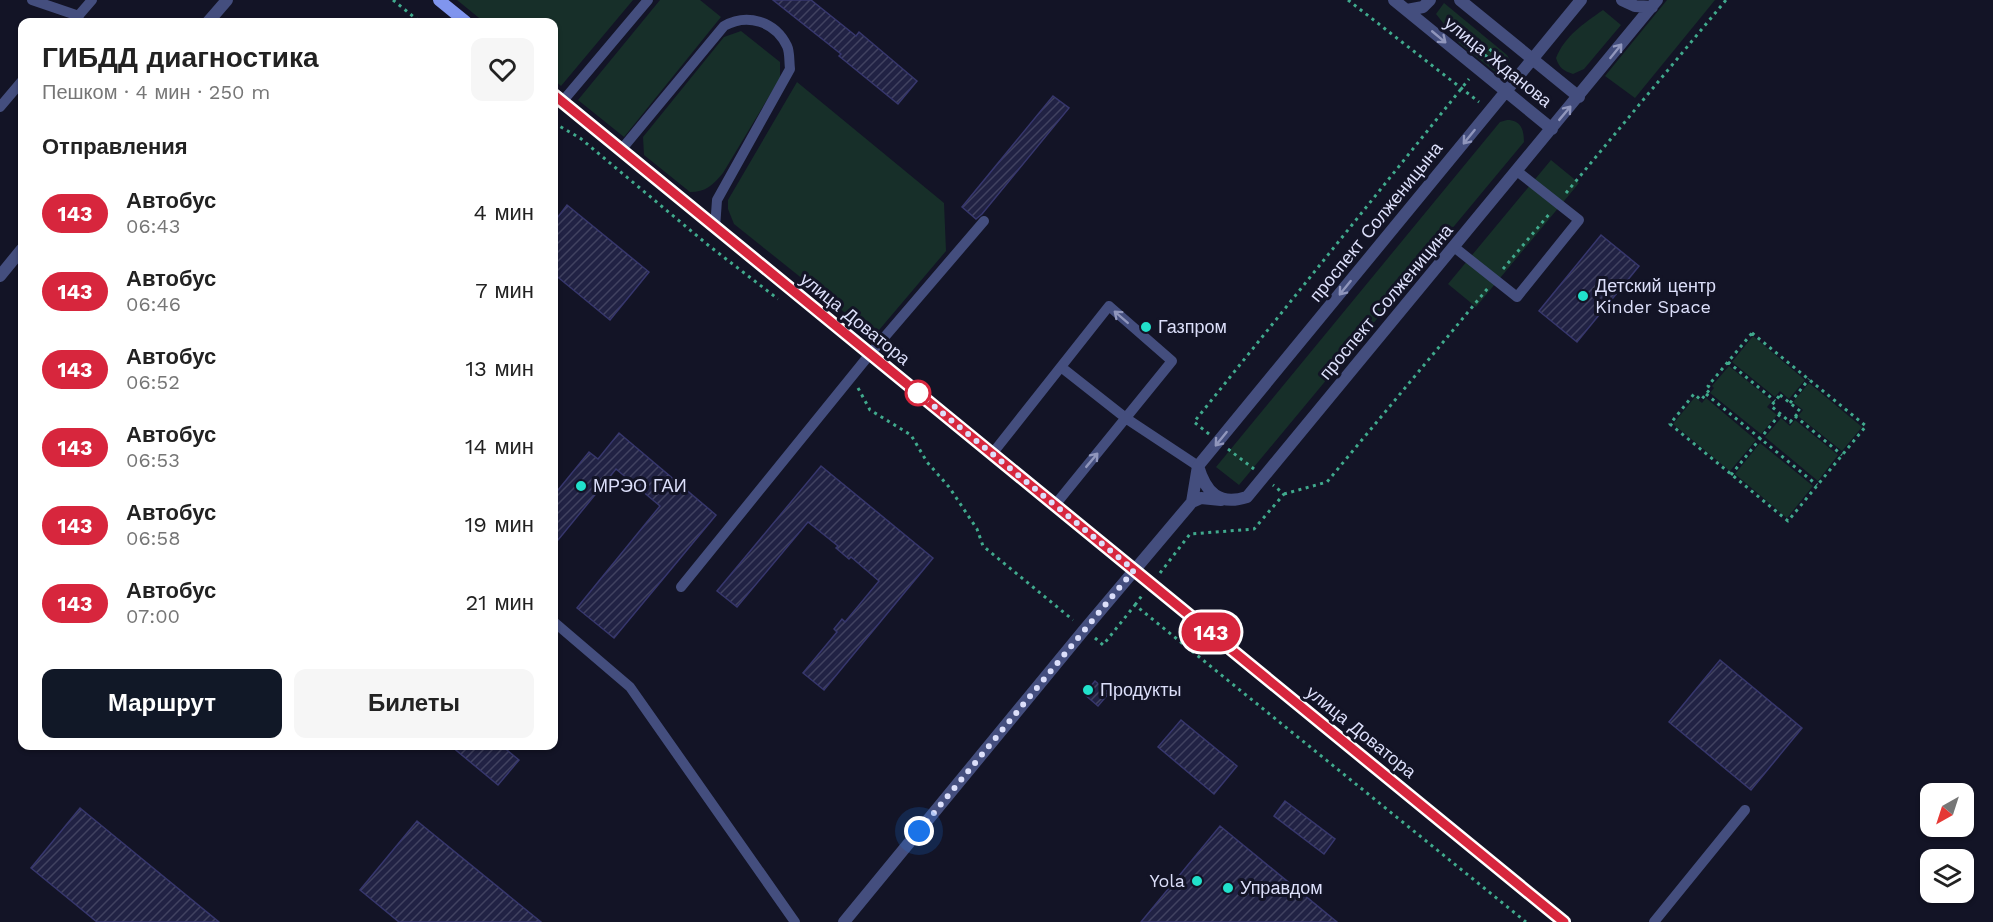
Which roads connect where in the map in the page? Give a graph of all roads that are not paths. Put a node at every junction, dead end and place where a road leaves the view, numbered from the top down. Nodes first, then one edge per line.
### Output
1 (32, 0) edge
2 (92, 0) edge
3 (227, 0) edge
4 (439, 0) edge
5 (648, 0) edge
6 (1394, 0) edge
7 (1430, 0) edge
8 (1460, 0) edge
9 (1581, 0) edge
10 (1622, 0) edge
11 (1654, 4) edge
12 (1407, 10) junction
13 (74, 18) edge
14 (77, 18) edge
15 (211, 18) edge
16 (461, 18) edge
17 (1532, 59) junction
18 (18, 86) edge
19 (1505, 92) junction
20 (1579, 97) junction
21 (558, 98) edge
22 (0, 107) edge
23 (1551, 129) junction
24 (621, 150) junction
25 (1517, 171) junction
26 (984, 221) dead end
27 (715, 228) junction
28 (1454, 247) junction
29 (18, 254) edge
30 (0, 276) edge
31 (870, 354) junction
32 (1061, 366) junction
33 (1127, 419) junction
34 (992, 454) junction
35 (1198, 466) junction
36 (1224, 501) junction
37 (1192, 502) junction
38 (1055, 505) junction
39 (1134, 570) junction
40 (681, 586) dead end
41 (558, 625) edge
42 (1745, 810) dead end
43 (795, 922) edge
44 (844, 922) edge
45 (1564, 922) edge
46 (1654, 922) edge

1 - 13 lane
2 - 14 lane
3 - 15 street
4 - 16 street
5 - 21 lane
6 - 12 street, улица Жданова
7 - 12 street
8 - 17 street, улица Жданова
9 - 17 street, проспект Солженицына
10 - 11 street
20 -> 11 street
12 -> 19 street, улица Жданова
17 - 19 street, проспект Солженицына
17 - 20 street, улица Жданова
18 - 22 lane
19 - 23 street, улица Жданова
19 -> 35 street, проспект Солженицына
23 -> 20 street
21 - 24 street, улица Доватора
23 - 25 street, проспект Солженицина
24 - 27 street, улица Доватора
24 - 27 lane
25 - 28 street, проспект Солженицина
25 - 28 lane
26 - 31 lane
27 - 31 street, улица Доватора
28 - 36 street, проспект Солженицина
29 - 30 street
31 - 34 street, улица Доватора
31 - 40 lane
32 - 33 lane
33 -> 32 lane
32 - 34 lane
33 - 35 lane
38 -> 33 lane
34 - 38 street, улица Доватора
35 - 36 street
35 - 37 street
36 - 37 street
37 - 39 street
38 - 39 street, улица Доватора
39 - 44 street
39 - 45 street, улица Доватора
41 - 43 lane
42 - 46 lane

